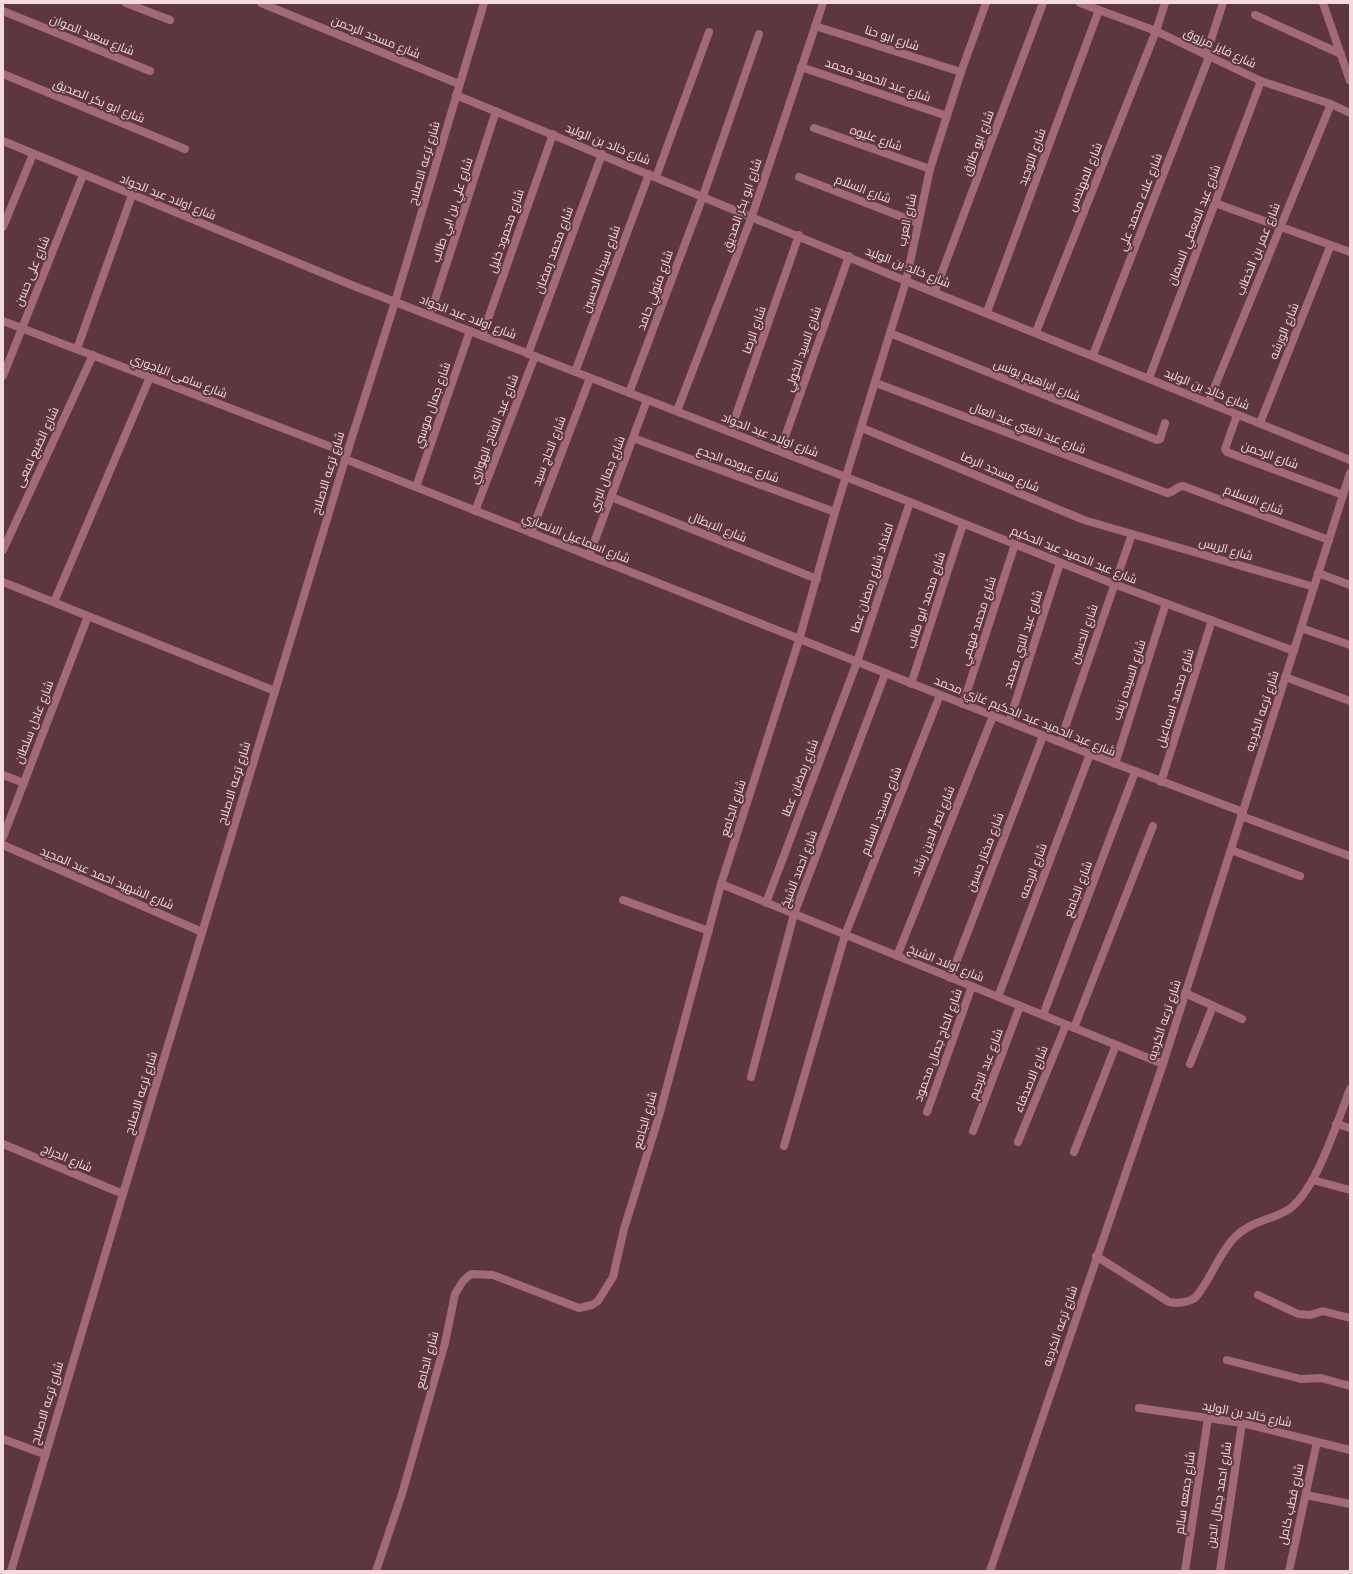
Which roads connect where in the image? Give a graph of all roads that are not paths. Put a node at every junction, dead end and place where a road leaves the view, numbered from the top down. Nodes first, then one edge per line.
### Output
1 (126, 3) edge
2 (261, 3) edge
3 (484, 3) edge
4 (823, 3) edge
5 (986, 3) edge
6 (1044, 3) edge
7 (1080, 3) edge
8 (1165, 3) edge
9 (1223, 3) edge
10 (1323, 3) edge
11 (1099, 10) junction
12 (3, 11) edge
13 (1255, 15) dead end
14 (170, 20) dead end
15 (815, 26) junction
16 (1156, 31) junction
17 (709, 32) dead end
18 (759, 34) dead end
19 (1341, 54) junction
20 (1207, 56) junction
21 (801, 67) junction
22 (150, 71) dead end
23 (961, 72) junction
24 (3, 74) edge
25 (1261, 81) junction
26 (1350, 81) edge
27 (459, 84) junction
28 (456, 95) junction
29 (1331, 104) junction
30 (496, 111) junction
31 (1350, 113) edge
32 (947, 116) junction
33 (814, 128) dead end
34 (553, 134) junction
35 (3, 141) edge
36 (185, 149) dead end
37 (33, 154) junction
38 (602, 154) junction
39 (930, 170) junction
40 (83, 175) junction
41 (652, 175) junction
42 (799, 177) dead end
43 (132, 195) junction
44 (702, 196) junction
45 (1215, 203) junction
46 (752, 216) junction
47 (918, 223) junction
48 (3, 227) edge
49 (1280, 228) junction
50 (800, 235) junction
51 (1330, 246) junction
52 (1350, 252) edge
53 (849, 256) junction
54 (906, 281) junction
55 (935, 291) junction
56 (395, 302) junction
57 (987, 312) junction
58 (430, 316) junction
59 (3, 321) edge
60 (22, 328) junction
61 (470, 331) junction
62 (1036, 332) junction
63 (890, 333) junction
64 (482, 336) junction
65 (77, 349) junction
66 (93, 355) junction
67 (532, 355) junction
68 (1093, 356) junction
69 (575, 372) junction
70 (3, 376) edge
71 (150, 377) junction
72 (590, 378) junction
73 (1149, 378) junction
74 (876, 383) junction
75 (629, 393) junction
76 (648, 400) junction
77 (1208, 403) junction
78 (677, 411) junction
79 (1237, 414) junction
80 (1165, 423) dead end
81 (1260, 424) junction
82 (862, 428) junction
83 (730, 432) junction
84 (634, 438) junction
85 (780, 451) junction
86 (346, 456) junction
87 (1350, 460) edge
88 (1350, 473) edge
89 (846, 478) junction
90 (416, 487) junction
91 (1172, 492) joint
92 (1343, 495) junction
93 (611, 497) junction
94 (910, 502) junction
95 (475, 511) junction
96 (835, 512) junction
97 (963, 524) junction
98 (531, 533) junction
99 (1132, 534) junction
100 (1329, 540) junction
101 (1015, 544) junction
102 (3, 550) edge
103 (589, 556) junction
104 (1060, 563) junction
105 (1318, 574) junction
106 (817, 580) junction
107 (3, 582) edge
108 (1114, 584) junction
109 (1350, 585) edge
110 (1314, 588) junction
111 (54, 602) junction
112 (1166, 603) junction
113 (88, 616) junction
114 (1212, 620) junction
115 (1301, 628) junction
116 (799, 640) junction
117 (1350, 645) edge
118 (1294, 651) junction
119 (857, 662) junction
120 (885, 674) junction
121 (1285, 677) junction
122 (911, 684) junction
123 (275, 691) junction
124 (940, 695) junction
125 (1350, 701) edge
126 (963, 704) junction
127 (992, 716) junction
128 (1009, 722) junction
129 (1043, 736) junction
130 (1060, 742) junction
131 (1090, 754) junction
132 (1115, 764) junction
133 (1135, 772) junction
134 (3, 774) edge
135 (1161, 782) junction
136 (24, 783) junction
137 (1242, 814) junction
138 (1153, 826) dead end
139 (3, 837) edge
140 (3, 845) edge
141 (1230, 850) junction
142 (1350, 856) edge
143 (1300, 876) dead end
144 (721, 884) junction
145 (623, 900) dead end
146 (766, 903) junction
147 (794, 914) junction
148 (708, 931) junction
149 (202, 932) junction
150 (846, 935) junction
151 (897, 956) junction
152 (950, 978) junction
153 (972, 986) junction
154 (1185, 994) junction
155 (998, 997) junction
156 (1020, 1006) junction
157 (1213, 1006) junction
158 (1043, 1016) junction
159 (1242, 1019) dead end
160 (1066, 1025) junction
161 (1074, 1028) junction
162 (1116, 1045) junction
163 (1163, 1064) junction
164 (1190, 1064) dead end
165 (751, 1077) dead end
166 (1350, 1089) edge
167 (926, 1112) dead end
168 (1336, 1124) junction
169 (1350, 1128) edge
170 (973, 1131) dead end
171 (1018, 1142) dead end
172 (3, 1144) edge
173 (784, 1146) dead end
174 (1074, 1152) dead end
175 (1314, 1180) junction
176 (1350, 1190) edge
177 (123, 1194) junction
178 (1096, 1256) junction
179 (1258, 1294) dead end
180 (1350, 1318) edge
181 (1226, 1360) dead end
182 (1350, 1386) edge
183 (1139, 1408) dead end
184 (1208, 1418) junction
185 (1242, 1423) junction
186 (3, 1439) edge
187 (1317, 1442) junction
188 (1350, 1450) edge
189 (44, 1454) junction
190 (1306, 1495) junction
191 (1350, 1504) edge
192 (11, 1571) edge
193 (376, 1571) edge
194 (990, 1571) edge
195 (1185, 1571) edge
196 (1220, 1571) edge
197 (1289, 1571) edge

1 - 14 street
2 - 27 street, شارع مسجد الرحمن
3 - 27 street, شارع ترعه الاصلاح
4 - 15 street, شارع ابو بكر الصديق
5 - 23 street, شارع العرب
6 - 55 street, شارع ابو طارق
7 - 11 street, شارع فايز مرزوق
8 - 16 street, شارع المهندس
9 - 20 street, شارع علاء محمد علي
10 - 19 street
11 - 16 street, شارع فايز مرزوق
11 - 57 street, شارع التوحيد
12 - 22 street, شارع سعيد الموان
13 - 19 street
15 - 21 street, شارع ابو بكر الصديق
15 - 23 street, شارع ابو حنا
16 - 20 street, شارع فايز مرزوق
16 - 62 street, شارع المهندس
17 - 41 street, شارع سيدنا الحسين
18 - 44 street, شارع متولي حامد
19 - 26 street
20 - 25 street, شارع فايز مرزوق
20 - 68 street, شارع علاء محمد علي
21 - 32 street, شارع عبد الحميد محمد
21 - 46 street, شارع ابو بكر الصديق
23 - 32 street, شارع العرب
24 - 36 street, شارع ابو بكر الصديق
25 - 29 street, شارع فايز مرزوق
25 - 45 street, شارع عبد المعطي السمان
27 - 28 street, شارع ترعه الاصلاح
28 - 30 street, شارع خالد بن الوليد
28 - 56 street, شارع ترعه الاصلاح
29 - 31 street, شارع فايز مرزوق
29 - 49 street, شارع عمر بن الخطاب
30 - 34 street, شارع خالد بن الوليد
30 - 58 street, شارع علي بن ابي طالب
32 - 39 street, شارع العرب
33 - 39 street, شارع عليوه
34 - 38 street, شارع خالد بن الوليد
34 - 64 street, شارع محمود خليل
35 - 37 street, شارع اولاد عبد الجواد
37 - 40 street, شارع اولاد عبد الجواد
37 - 48 street
38 - 41 street, شارع خالد بن الوليد
38 - 67 street, شارع محمد رمضان
39 - 47 street, شارع العرب
40 - 43 street, شارع اولاد عبد الجواد
40 - 60 street, شارع على حسن
41 - 44 street, شارع خالد بن الوليد
41 - 69 street, شارع سيدنا الحسين
42 - 47 street, شارع السلام
43 - 56 street, شارع اولاد عبد الجواد
43 - 65 street
44 - 46 street, شارع خالد بن الوليد
44 - 75 street, شارع متولي حامد
45 - 49 street
45 - 73 street, شارع عبد المعطي السمان
46 - 50 street, شارع خالد بن الوليد
46 - 78 street, شارع ابو بكر الصديق
47 - 54 street, شارع العرب
49 - 51 street
49 - 77 street, شارع عمر بن الخطاب
50 - 53 street, شارع خالد بن الوليد
50 - 83 street, شارع الرضا
51 - 52 street
51 - 81 street, شارع الورشه
53 - 54 street, شارع خالد بن الوليد
53 - 85 street, شارع السيد الخولي
54 - 55 street, شارع خالد بن الوليد
54 - 63 street, شارع العرب
55 - 57 street, شارع خالد بن الوليد
56 - 58 street, شارع اولاد عبد الجواد
56 - 86 street, شارع ترعه الاصلاح
57 - 62 street, شارع خالد بن الوليد
58 - 61 street, شارع اولاد عبد الجواد
59 - 60 street, شارع سامى الباجوري
60 - 65 street, شارع سامى الباجوري
60 - 70 street, شارع على حسن
61 - 64 street, شارع اولاد عبد الجواد
61 - 90 street, شارع جمال موسي
62 - 68 street, شارع خالد بن الوليد
63 - 74 street, شارع العرب
63 - 80 street, شارع ابراهيم يونس
64 - 67 street, شارع اولاد عبد الجواد
65 - 66 street, شارع سامى الباجوري
66 - 71 street, شارع سامى الباجوري
66 - 102 street, شارع الضبع لمعى
67 - 69 street, شارع اولاد عبد الجواد
67 - 95 street, شارع عبد الفتاح الهواري
68 - 73 street, شارع خالد بن الوليد
69 - 72 street, شارع اولاد عبد الجواد
71 - 86 street, شارع سامى الباجوري
71 - 111 street
72 - 75 street, شارع اولاد عبد الجواد
72 - 98 street, شارع الحاج سيد
73 - 77 street, شارع خالد بن الوليد
74 - 82 street, شارع العرب
74 - 91 street, شارع عبد الغني عبد العال
75 - 76 street, شارع اولاد عبد الجواد
76 - 78 street, شارع اولاد عبد الجواد
76 - 84 street, شارع جمال البري
77 - 79 street, شارع خالد بن الوليد
78 - 83 street, شارع اولاد عبد الجواد
79 - 81 street, شارع خالد بن الوليد
79 - 92 street, شارع الرحمن
81 - 87 street, شارع خالد بن الوليد
82 - 89 street, شارع العرب
82 - 99 street, شارع مسجد الرضا
83 - 85 street, شارع اولاد عبد الجواد
84 - 93 street, شارع جمال البري
84 - 96 street, شارع عبوده الجدع
85 - 89 street, شارع اولاد عبد الجواد
86 - 90 street, شارع اسماعيل الانصاري
86 - 123 street, شارع ترعه الاصلاح
88 - 92 street, شارع ترعه الكرديه
89 - 94 street, شارع عبد الحميد عبد الحكيم
89 - 96 street, شارع العرب
90 - 95 street, شارع اسماعيل الانصاري
91 - 100 street, شارع الاسلام
92 - 100 street, شارع ترعه الكرديه
93 - 103 street, شارع جمال البري
93 - 106 street, شارع الابطال
94 - 97 street, شارع عبد الحميد عبد الحكيم
94 - 119 street, امتداد شارع رمضان عطا
95 - 98 street, شارع اسماعيل الانصاري
96 - 106 street, شارع الجامع
97 - 101 street, شارع عبد الحميد عبد الحكيم
97 - 122 street, شارع محمد ابو طالب
98 - 103 street, شارع اسماعيل الانصاري
99 - 108 street, شارع الحسين
99 - 110 street, شارع الريس
100 - 105 street, شارع ترعه الكرديه
101 - 104 street, شارع عبد الحميد عبد الحكيم
101 - 126 street, شارع محمد فهمي
103 - 116 street, شارع اسماعيل الانصاري
104 - 108 street, شارع عبد الحميد عبد الحكيم
104 - 128 street, شارع عبد النبي محمد
105 - 109 street
105 - 110 street, شارع ترعه الكرديه
106 - 116 street, شارع الجامع
107 - 111 street
108 - 112 street, شارع عبد الحميد عبد الحكيم
108 - 130 street, شارع الحسين
110 - 115 street, شارع ترعه الكرديه
111 - 113 street
112 - 114 street, شارع عبد الحميد عبد الحكيم
112 - 132 street, شارع السيده زينب
113 - 123 street
113 - 136 street, شارع عادل سلطان
114 - 118 street, شارع عبد الحميد عبد الحكيم
114 - 135 street, شارع محمد اسماعيل
115 - 117 street
115 - 118 street, شارع ترعه الكرديه
116 - 119 street, شارع عبد الحميد عبد الحكيم غازي محمد
116 - 144 street, شارع الجامع
118 - 121 street, شارع ترعه الكرديه
119 - 120 street, شارع عبد الحميد عبد الحكيم غازي محمد
119 - 146 street, شارع رمضان عطا
120 - 122 street, شارع عبد الحميد عبد الحكيم غازي محمد
120 - 147 street, شارع احمد الشيخ
121 - 125 street
121 - 137 street, شارع ترعه الكرديه
122 - 124 street, شارع عبد الحميد عبد الحكيم غازي محمد
123 - 149 street, شارع ترعه الاصلاح
124 - 126 street, شارع عبد الحميد عبد الحكيم غازي محمد
124 - 150 street, شارع مسجد السلام
126 - 127 street, شارع عبد الحميد عبد الحكيم غازي محمد
127 - 128 street, شارع عبد الحميد عبد الحكيم غازي محمد
127 - 151 street, شارع نصر الدين رشاد
128 - 129 street, شارع عبد الحميد عبد الحكيم غازي محمد
129 - 130 street, شارع عبد الحميد عبد الحكيم غازي محمد
129 - 152 street, شارع مختار حسين
130 - 131 street, شارع عبد الحميد عبد الحكيم غازي محمد
131 - 132 street, شارع عبد الحميد عبد الحكيم غازي محمد
131 - 155 street, شارع الرحمه
132 - 133 street, شارع عبد الحميد عبد الحكيم غازي محمد
133 - 135 street, شارع عبد الحميد عبد الحكيم غازي محمد
133 - 158 street, شارع الجامع
134 - 136 street
135 - 137 street, شارع عبد الحميد عبد الحكيم غازي محمد
136 - 139 street, شارع عادل سلطان
137 - 141 street, شارع ترعه الكرديه
137 - 142 street, شارع عبد الحميد عبد الحكيم غازي محمد
138 - 161 street
140 - 149 street, شارع الشهيد احمد عبد المجيد
141 - 143 street
141 - 154 street, شارع ترعه الكرديه
144 - 146 street, شارع اولاد الشيخ
144 - 148 street, شارع الجامع
145 - 148 street
146 - 147 street, شارع اولاد الشيخ
147 - 150 street, شارع اولاد الشيخ
147 - 165 street, شارع احمد الشيخ
148 - 193 street, شارع الجامع
149 - 177 street, شارع ترعه الاصلاح
150 - 151 street, شارع اولاد الشيخ
150 - 173 street, شارع مسجد السلام
151 - 152 street, شارع اولاد الشيخ
152 - 153 street, شارع اولاد الشيخ
153 - 155 street, شارع اولاد الشيخ
153 - 167 street, شارع الحاج جمال محمود
154 - 157 street
154 - 163 street, شارع ترعه الكرديه
155 - 156 street, شارع اولاد الشيخ
156 - 158 street, شارع اولاد الشيخ
156 - 170 street, شارع عبد الرحيم
157 - 159 street
157 - 164 street
158 - 160 street, شارع اولاد الشيخ
160 - 161 street, شارع اولاد الشيخ
160 - 171 street, شارع الاصدقاء
161 - 162 street, شارع اولاد الشيخ
162 - 163 street, شارع اولاد الشيخ
162 - 174 street
163 - 178 street, شارع ترعه الكرديه
166 - 168 street
168 - 169 street
168 - 175 street
172 - 177 street, شارع الجراج
175 - 176 street
175 - 178 street
177 - 189 street, شارع ترعه الاصلاح
178 - 194 street, شارع ترعه الكرديه
179 - 180 street
181 - 182 street
183 - 184 street, شارع خالد بن الوليد
184 - 185 street, شارع خالد بن الوليد
184 - 195 street, شارع جمعه سالم
185 - 187 street, شارع خالد بن الوليد
185 - 196 street, شارع احمد جمال الدين
186 - 189 street
187 - 188 street, شارع خالد بن الوليد
187 - 190 street, شارع قطب كامل
189 - 192 street, شارع ترعه الاصلاح
190 - 191 street
190 - 197 street, شارع قطب كامل

